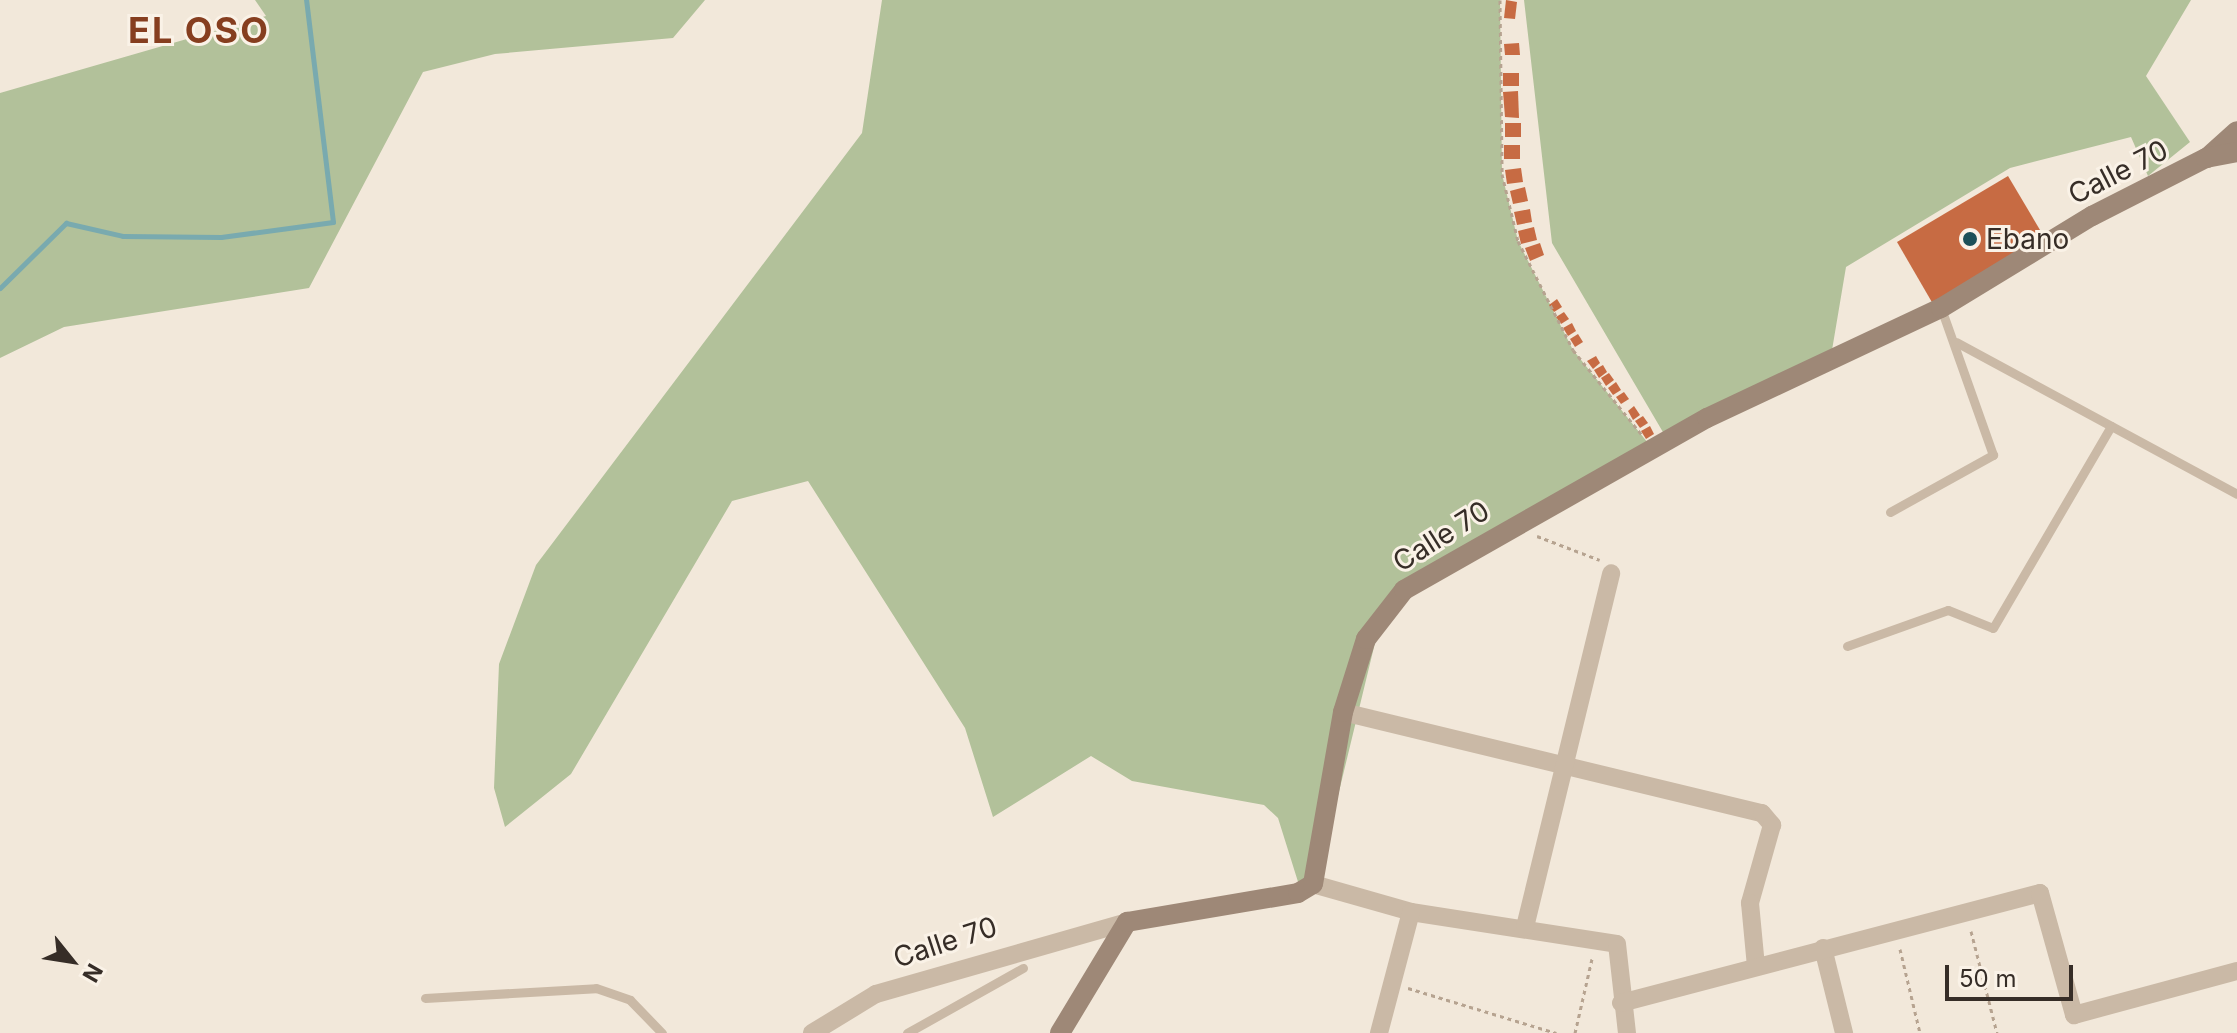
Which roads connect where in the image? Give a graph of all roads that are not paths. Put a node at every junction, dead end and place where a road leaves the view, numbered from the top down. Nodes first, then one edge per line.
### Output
1 (2237, 131) edge
2 (2237, 152) edge
3 (2206, 158) junction
4 (1941, 308) junction
5 (1956, 342) junction
6 (2111, 426) junction
7 (2237, 494) edge
8 (1890, 512) dead end
9 (1611, 573) road end
10 (1847, 646) dead end
11 (1343, 712) junction
12 (1567, 766) junction
13 (1313, 884) junction
14 (1411, 912) junction
15 (1127, 922) junction
16 (1525, 927) junction
17 (1823, 948) junction
18 (1756, 967) junction
19 (1023, 968) dead end
20 (2237, 971) edge
21 (425, 998) dead end
22 (1621, 1003) junction
23 (662, 1033) edge
24 (812, 1033) edge
25 (907, 1033) edge
26 (1060, 1033) edge
27 (1379, 1033) edge
28 (1627, 1033) edge
29 (1844, 1033) edge

1 - 3 main road, Calle 70
2 - 3 main road, Calle 70
3 - 4 main road, Calle 70
4 - 5 lane
4 - 11 main road, Calle 70
5 - 6 lane
5 - 8 lane
6 - 7 lane
6 - 10 lane
9 - 12 street
11 - 12 street
11 - 13 main road, Calle 70
12 - 16 street
12 - 18 street
13 - 14 street
13 - 15 main road, Calle 70
14 - 16 street
14 - 27 street
15 - 24 street, Calle 70
15 - 26 main road
16 - 22 street
17 - 18 street
17 - 20 street
17 - 29 street
18 - 22 street
19 - 25 lane
21 - 23 lane
22 - 28 street

